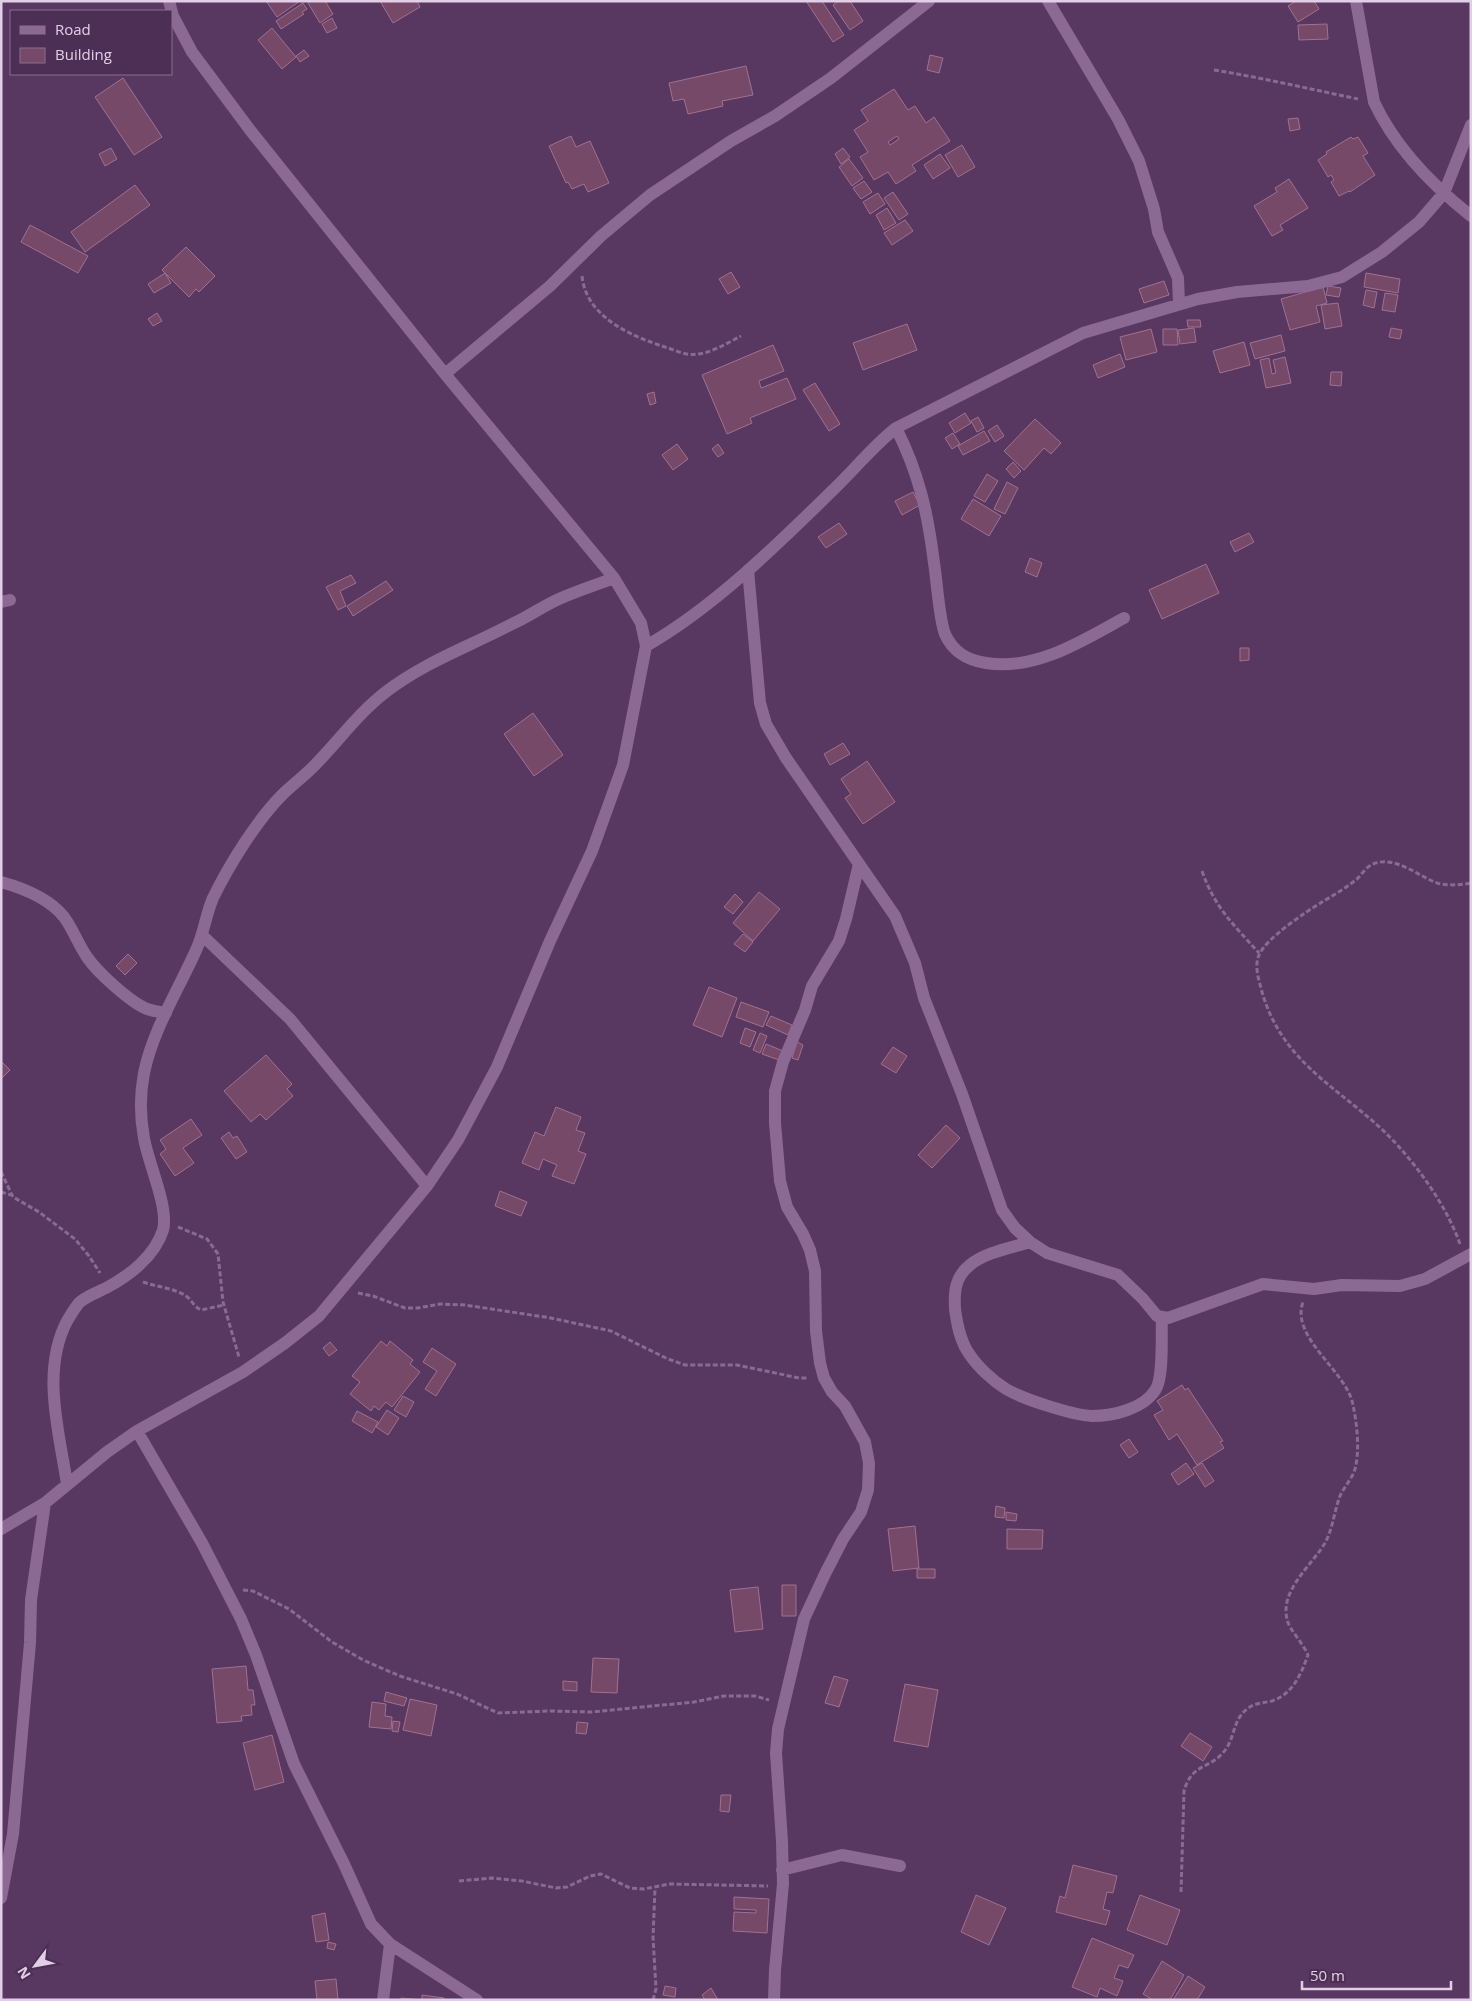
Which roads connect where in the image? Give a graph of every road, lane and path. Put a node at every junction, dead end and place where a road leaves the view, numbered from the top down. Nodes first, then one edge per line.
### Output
1 (929, 1) edge
2 (1048, 1) edge
3 (1356, 1) edge
4 (172, 12) edge
5 (1214, 70) dead end
6 (1374, 102) junction
7 (1471, 125) edge
8 (1471, 154) edge
9 (1456, 161) junction
10 (1444, 193) junction
11 (1471, 216) edge
12 (583, 254) junction
13 (1179, 304) junction
14 (741, 336) dead end
15 (446, 374) junction
16 (896, 428) junction
17 (748, 570) junction
18 (614, 578) junction
19 (1124, 618) dead end
20 (646, 646) junction
21 (859, 864) junction
22 (1202, 871) dead end
23 (1, 882) edge
24 (1471, 883) edge
25 (203, 936) junction
26 (1259, 953) junction
27 (166, 1013) junction
28 (1, 1172) edge
29 (427, 1186) junction
30 (1, 1192) edge
31 (11, 1195) junction
32 (164, 1218) junction
33 (1030, 1242) junction
34 (1468, 1255) edge
35 (124, 1277) junction
36 (110, 1286) junction
37 (343, 1289) junction
38 (1314, 1289) junction
39 (224, 1305) junction
40 (1162, 1317) junction
41 (243, 1372) junction
42 (824, 1378) junction
43 (137, 1431) junction
44 (67, 1484) junction
45 (45, 1504) junction
46 (1, 1529) edge
47 (226, 1588) junction
48 (784, 1704) junction
49 (900, 1866) dead end
50 (782, 1870) junction
51 (459, 1881) dead end
52 (783, 1884) junction
53 (656, 1888) junction
54 (1181, 1892) dead end
55 (1, 1898) edge
56 (390, 1944) junction
57 (383, 2000) edge
58 (477, 2000) edge
59 (653, 2000) edge
60 (774, 2000) edge

1 - 12 street
2 - 13 street
3 - 6 street
4 - 15 street
5 - 6 path
6 - 10 street
7 - 9 street
8 - 9 street
9 - 10 street
10 - 11 street
10 - 13 street
12 - 14 path
12 - 15 street
13 - 16 street
15 - 18 street
16 - 17 street
16 - 19 street
17 - 20 street
17 - 21 street
18 - 20 street
18 - 25 street
20 - 29 street
21 - 33 street
21 - 42 street
22 - 26 path
23 - 27 street
24 - 26 path
25 - 27 street
25 - 29 street
26 - 34 path
27 - 32 street
28 - 31 path
29 - 37 street
30 - 31 path
31 - 36 path
32 - 35 street
32 - 39 path
33 - 40 street
33 - 40 street
34 - 38 street
35 - 36 street
35 - 39 path
36 - 44 street
37 - 41 street
37 - 42 path
38 - 40 street
38 - 54 path
39 - 41 path
41 - 43 street
42 - 48 street
43 - 44 street
43 - 47 street
44 - 45 street
45 - 46 street
45 - 55 street
47 - 48 path
47 - 56 street
48 - 50 street
49 - 50 street
50 - 52 street
51 - 53 path
52 - 53 path
52 - 60 street
53 - 59 path
56 - 57 street
56 - 58 street

